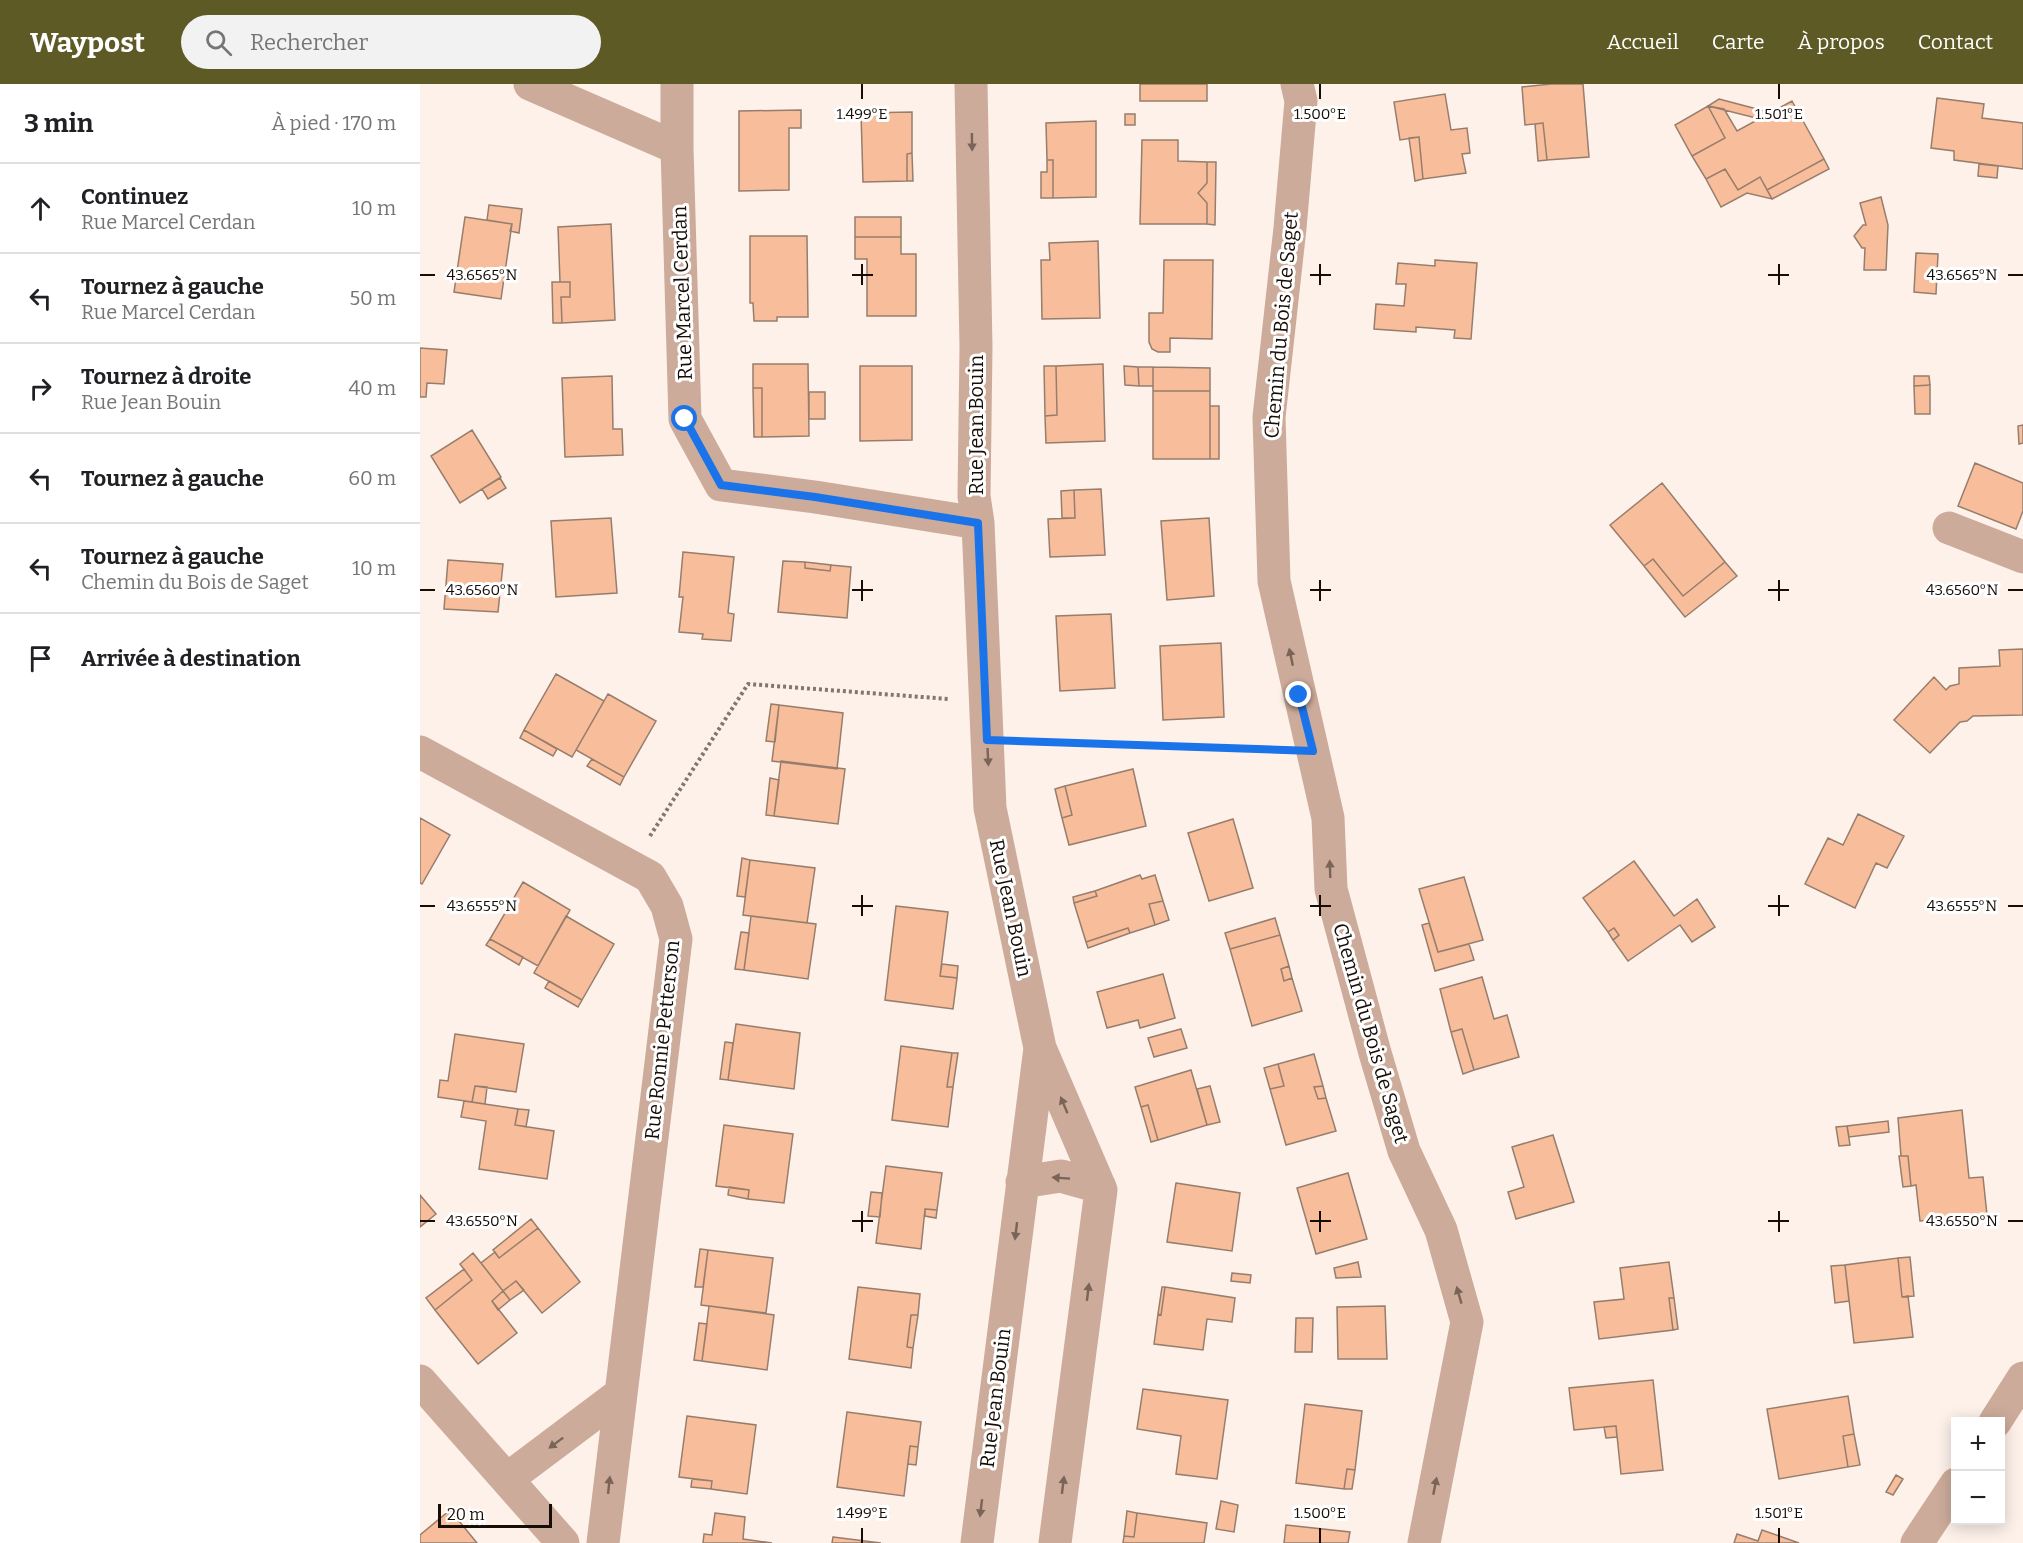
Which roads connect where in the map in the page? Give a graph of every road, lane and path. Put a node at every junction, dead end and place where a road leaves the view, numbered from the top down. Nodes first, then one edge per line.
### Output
1 (530, 84) edge
2 (677, 84) edge
3 (971, 84) edge
4 (1297, 84) edge
5 (677, 148) junction
6 (978, 523) junction
7 (1949, 528) dead end
8 (2023, 557) edge
9 (986, 702) junction
10 (987, 740) junction
11 (1313, 751) junction
12 (420, 752) edge
13 (630, 867) junction
14 (1040, 1048) junction
15 (1022, 1182) junction
16 (1100, 1187) junction
17 (2023, 1378) edge
18 (420, 1381) edge
19 (619, 1395) junction
20 (1998, 1417) edge
21 (507, 1479) junction
22 (1951, 1492) edge
23 (563, 1543) edge
24 (603, 1543) edge
25 (977, 1543) edge
26 (1055, 1543) edge
27 (1424, 1543) edge
28 (1917, 1543) edge

1 - 5 street
2 - 5 street, Rue Marcel Cerdan
3 -> 6 street, Rue Jean Bouin
11 -> 4 street, Chemin du Bois de Saget
5 - 6 street, Rue Marcel Cerdan
6 - 9 street, Rue Jean Bouin
7 - 8 street
9 - 10 street, Rue Jean Bouin
9 - 13 path
10 - 11 path
10 -> 14 street, Rue Jean Bouin
27 -> 11 street, Chemin du Bois de Saget
12 - 13 street, Rue Ronnie Petterson
13 - 19 street, Rue Ronnie Petterson
14 - 15 street, Rue Jean Bouin
16 -> 14 street, Rue Jean Bouin
16 -> 15 street
15 -> 25 street, Rue Jean Bouin
26 -> 16 street, Rue Jean Bouin
17 - 20 street
18 - 21 street
19 -> 21 street
24 -> 19 street, Rue Ronnie Petterson
21 - 23 street
22 - 28 street

